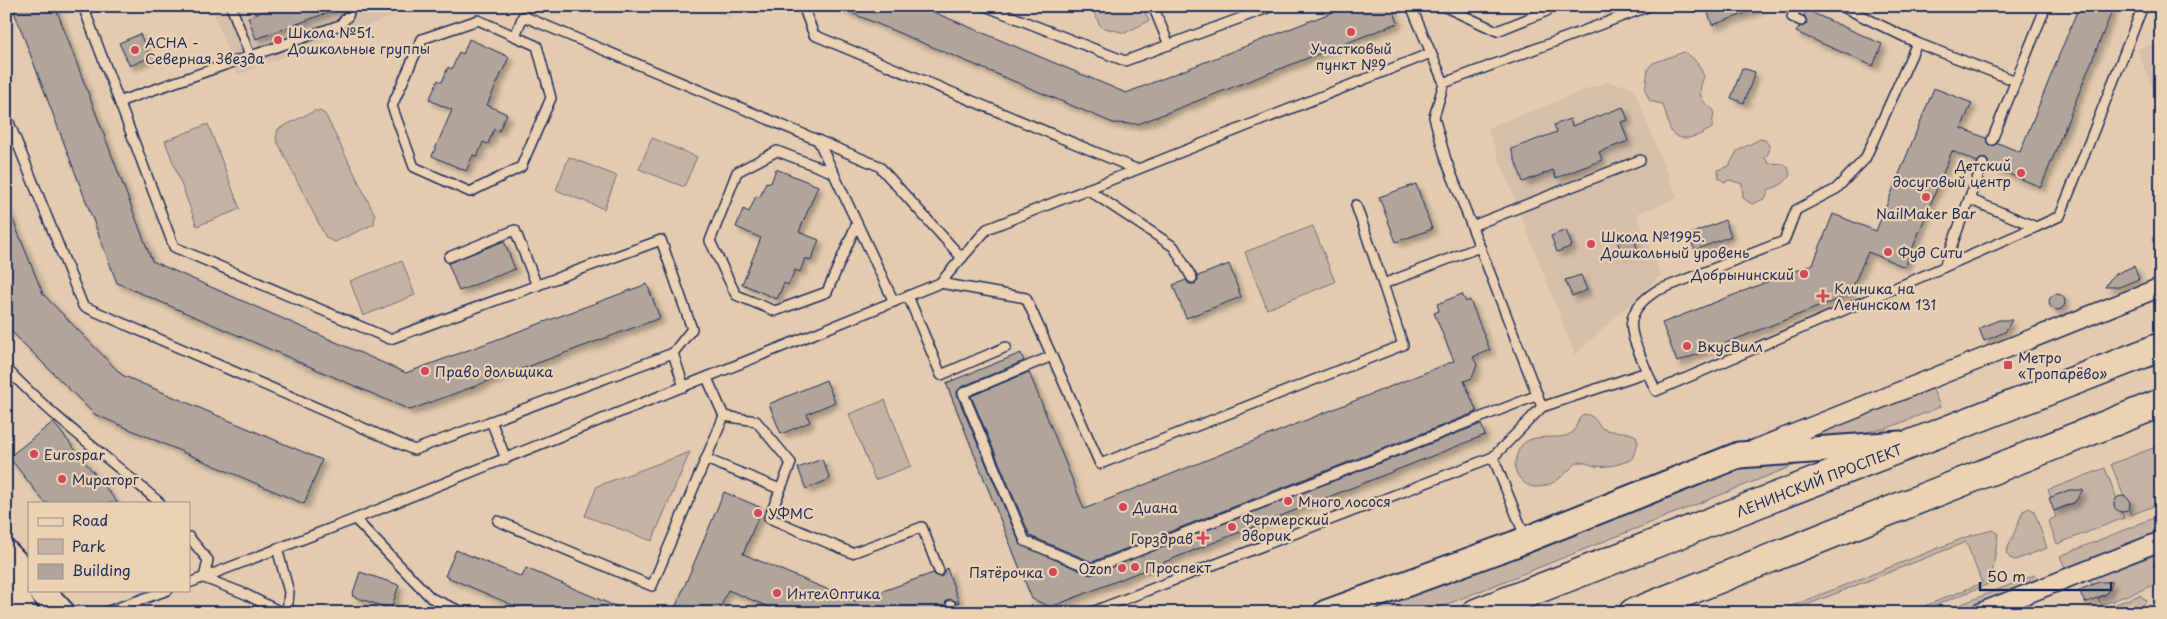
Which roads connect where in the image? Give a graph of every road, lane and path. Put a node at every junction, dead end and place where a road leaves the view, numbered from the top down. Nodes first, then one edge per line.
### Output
1 (231, 6) edge
2 (351, 6) edge
3 (803, 6) edge
4 (985, 6) edge
5 (1153, 6) edge
6 (1410, 6) edge
7 (1443, 6) edge
8 (1549, 6) edge
9 (1797, 6) edge
10 (1841, 6) edge
11 (2046, 6) edge
12 (2143, 6) edge
13 (86, 7) edge
14 (1271, 7) edge
15 (1647, 7) edge
16 (1801, 21) dead end
17 (515, 36) junction
18 (1917, 43) junction
19 (1169, 45) junction
20 (1431, 53) junction
21 (250, 56) junction
22 (2016, 81) junction
23 (1444, 83) junction
24 (120, 101) junction
25 (6, 115) edge
26 (818, 140) junction
27 (1992, 140) dead end
28 (1640, 160) dead end
29 (1983, 164) dead end
30 (1136, 169) junction
31 (834, 173) junction
32 (1087, 189) junction
33 (1969, 199) junction
34 (1356, 205) dead end
35 (857, 223) junction
36 (1472, 226) junction
37 (2036, 227) junction
38 (1480, 247) junction
39 (449, 256) dead end
40 (962, 258) junction
41 (1944, 267) junction
42 (1192, 278) dead end
43 (940, 283) junction
44 (1383, 284) junction
45 (537, 286) junction
46 (2161, 287) edge
47 (908, 296) junction
48 (894, 302) junction
49 (1006, 347) dead end
50 (2161, 347) edge
51 (673, 353) junction
52 (1052, 356) junction
53 (6, 368) edge
54 (1647, 372) junction
55 (707, 378) junction
56 (684, 387) junction
57 (1538, 395) junction
58 (2158, 405) edge
59 (1542, 407) junction
60 (724, 416) junction
61 (491, 421) junction
62 (1915, 443) junction
63 (1739, 455) junction
64 (1492, 456) junction
65 (506, 459) junction
66 (706, 459) junction
67 (780, 489) junction
68 (159, 502) edge
69 (355, 519) junction
70 (498, 521) dead end
71 (190, 538) edge
72 (1526, 539) junction
73 (2161, 541) edge
74 (277, 548) junction
75 (6, 553) edge
76 (939, 571) dead end
77 (28, 576) edge
78 (6, 577) edge
79 (204, 578) junction
80 (190, 583) edge
81 (43, 592) edge
82 (162, 592) edge
83 (1374, 594) junction
84 (25, 613) edge
85 (62, 613) edge
86 (102, 613) edge
87 (283, 613) edge
88 (287, 613) edge
89 (464, 613) edge
90 (1089, 613) edge
91 (1326, 613) edge
92 (1351, 613) edge
93 (1476, 613) edge
94 (1634, 613) edge
95 (1979, 613) edge

1 - 21 lane
2 - 21 lane
3 - 30 lane
4 - 19 lane
5 - 19 lane
6 - 20 lane
7 - 8 lane
9 - 16 lane
10 - 18 lane
11 - 22 lane
12 - 37 lane
13 - 24 lane
14 - 19 lane
15 - 23 lane
17 - 17 lane
17 - 26 lane
18 - 22 lane
18 - 54 lane
20 - 23 lane
20 - 30 lane
21 - 24 lane
22 - 27 lane
23 - 36 lane
24 - 45 lane
25 - 61 lane
26 - 31 lane
26 - 40 lane
28 - 36 lane
29 - 33 lane
30 - 32 lane
31 - 35 lane
31 - 35 lane
32 - 40 lane
32 - 42 lane
33 - 37 lane
33 - 41 lane
34 - 44 lane
35 - 48 lane
36 - 38 lane
37 - 41 lane
38 - 44 lane
38 - 57 lane
39 - 45 lane
40 - 43 lane
41 - 54 lane
43 - 47 lane
43 - 52 lane
44 - 52 lane
45 - 51 lane
46 - 63 street
47 - 48 lane
47 - 49 lane
48 - 55 lane
50 - 62 main road, ЛЕНИНСКИЙ ПРОСПЕКТ
51 - 56 lane
51 - 61 lane
52 - 57 lane
53 - 68 lane
54 - 59 lane
55 - 56 lane
55 - 60 lane
56 - 65 lane
57 - 59 lane
58 - 94 main road
59 - 64 lane
60 - 66 lane
60 - 67 lane
61 - 65 lane
62 - 63 main road
62 - 93 main road, ЛЕНИНСКИЙ ПРОСПЕКТ
63 - 72 main road
64 - 72 lane
64 - 90 lane
65 - 69 lane
66 - 67 lane
66 - 70 lane
67 - 76 lane
69 - 74 lane
69 - 89 lane
71 - 79 lane
72 - 83 main road
73 - 95 street
74 - 79 lane
74 - 88 lane
75 - 77 main road
78 - 84 main road
79 - 80 lane
79 - 87 lane
81 - 85 main road
82 - 86 lane
83 - 91 main road
83 - 92 street

